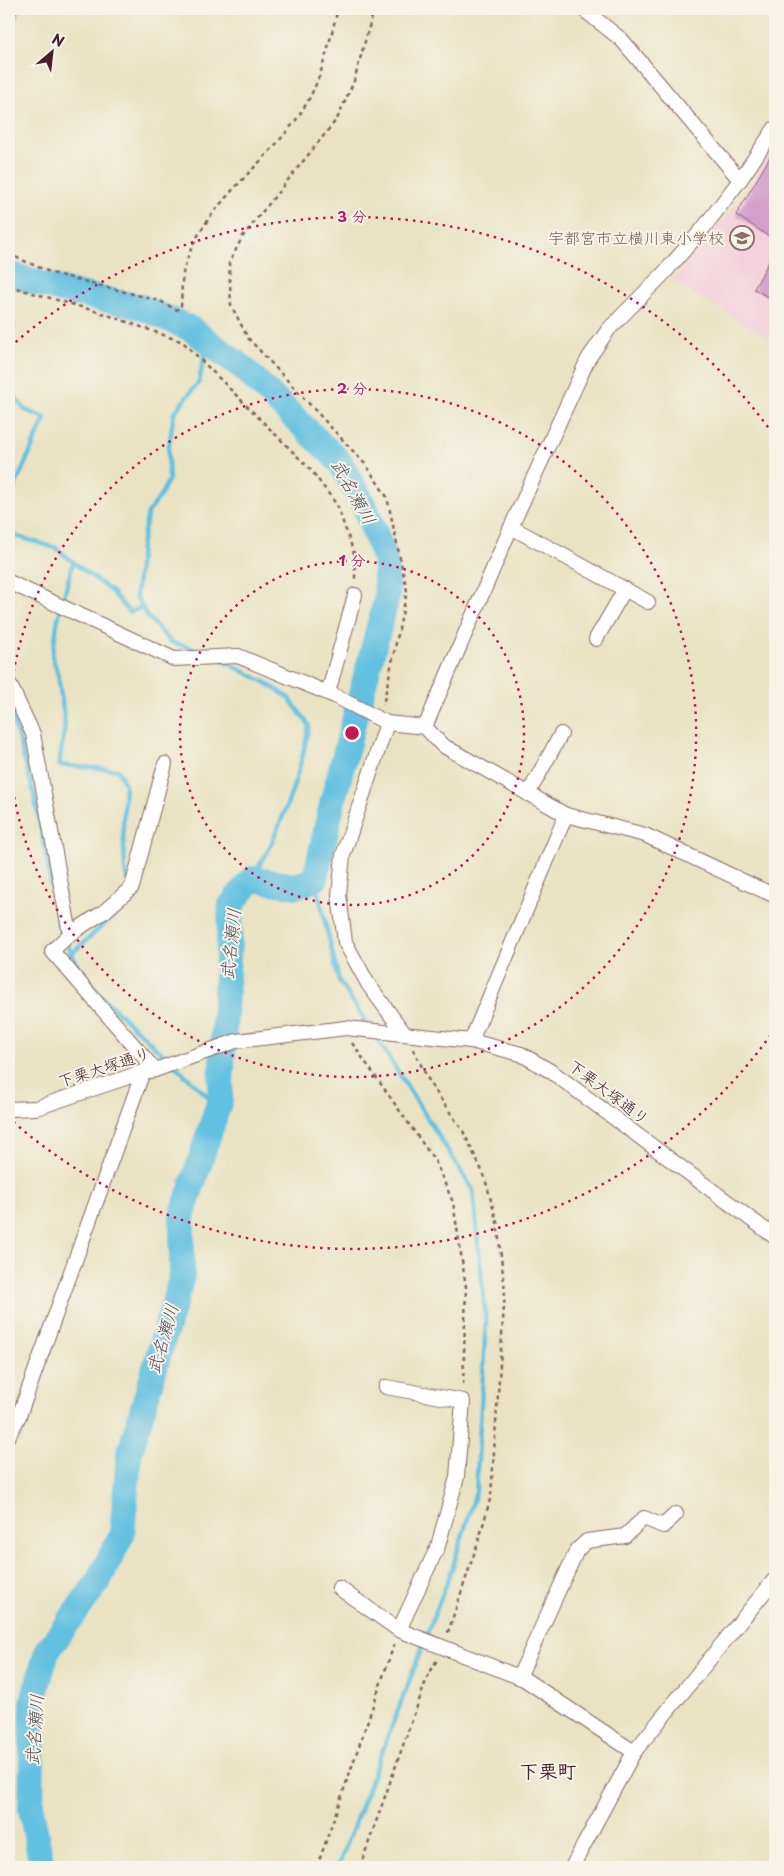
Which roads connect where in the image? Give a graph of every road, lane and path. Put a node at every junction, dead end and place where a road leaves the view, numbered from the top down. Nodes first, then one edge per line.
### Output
1 (338, 9) edge
2 (374, 9) edge
3 (583, 9) edge
4 (775, 128) edge
5 (740, 180) junction
6 (9, 252) edge
7 (9, 286) edge
8 (511, 527) junction
9 (9, 582) edge
10 (625, 589) junction
11 (355, 596) joint
12 (648, 602) dead end
13 (596, 639) dead end
14 (9, 683) edge
15 (331, 695) junction
16 (381, 719) junction
17 (425, 727) junction
18 (561, 734) dead end
19 (165, 764) dead end
20 (528, 794) junction
21 (566, 815) junction
22 (775, 896) edge
23 (70, 934) junction
24 (343, 1028) junction
25 (401, 1032) junction
26 (471, 1041) junction
27 (149, 1071) junction
28 (9, 1109) edge
29 (775, 1237) edge
30 (386, 1387) dead end
31 (463, 1401) junction
32 (9, 1435) edge
33 (676, 1514) dead end
34 (775, 1579) edge
35 (339, 1588) dead end
36 (399, 1630) junction
37 (519, 1677) junction
38 (634, 1752) junction
39 (317, 1867) edge
40 (572, 1867) edge

1 - 6 path
2 - 16 path
3 - 5 street
4 - 5 street
5 - 8 street
7 - 11 path
8 - 10 street
8 - 17 street
9 - 15 street
10 - 12 street
10 - 13 street
11 - 15 street
14 - 23 street
15 - 16 street
16 - 17 street
16 - 25 street
17 - 20 street
18 - 20 street
19 - 23 street
20 - 21 street
21 - 22 street
21 - 26 street
23 - 27 street
24 - 25 street, 下栗大塚通り
24 - 27 street, 下栗大塚通り
24 - 31 path
25 - 26 street, 下栗大塚通り
26 - 29 street, 下栗大塚通り
27 - 28 street, 下栗大塚通り
27 - 32 street
30 - 31 street
31 - 36 street
33 - 37 street
34 - 38 street
35 - 36 street
36 - 37 street
36 - 39 path
37 - 38 street
38 - 40 street

